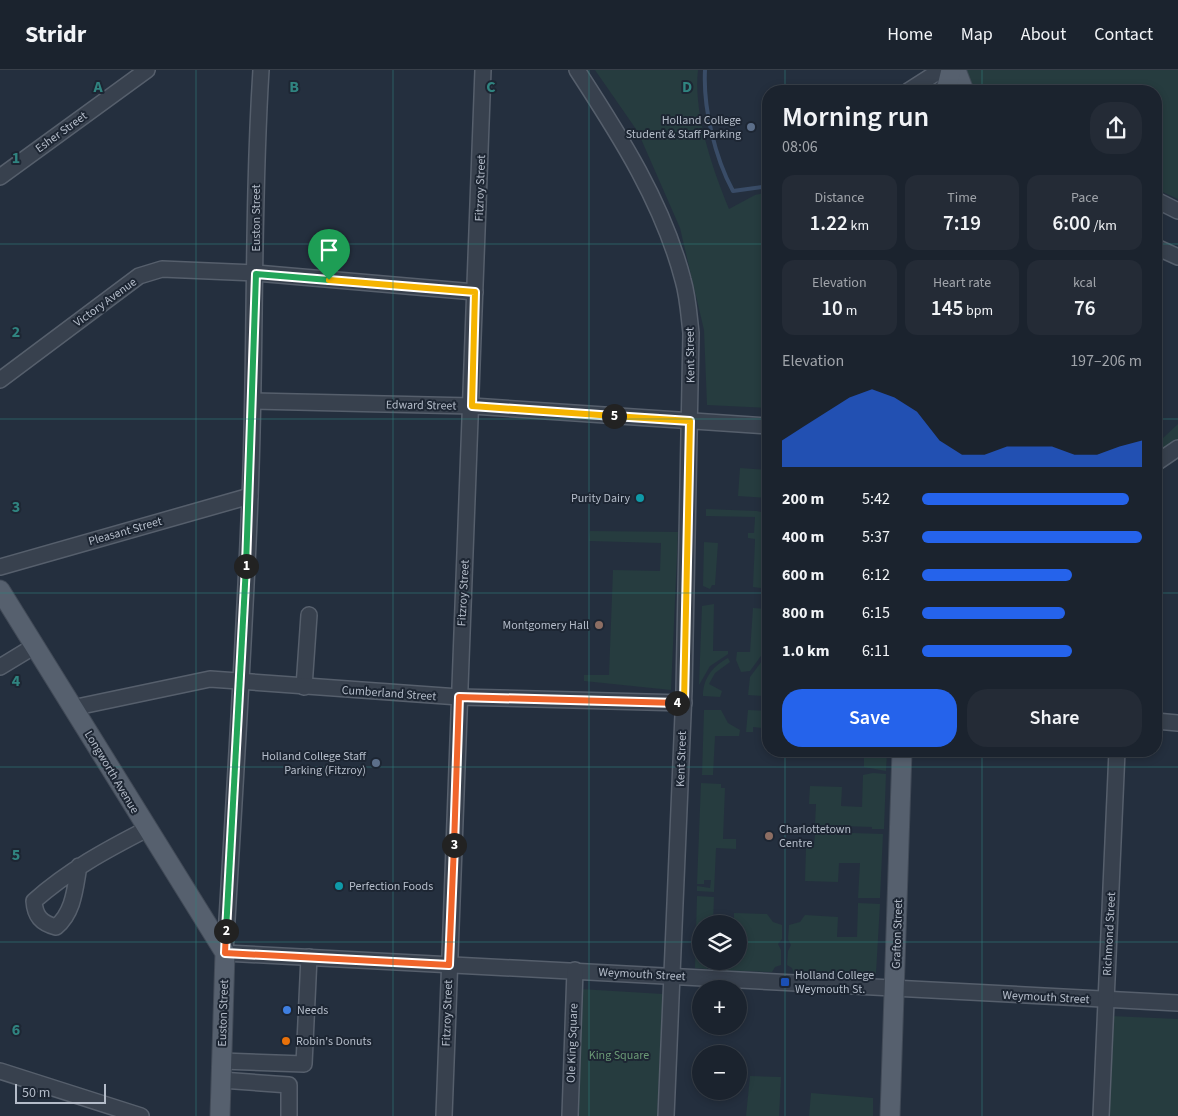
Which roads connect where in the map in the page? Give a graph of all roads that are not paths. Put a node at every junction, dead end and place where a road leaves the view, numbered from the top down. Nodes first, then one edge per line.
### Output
1 (146, 70) edge
2 (261, 70) edge
3 (483, 70) edge
4 (576, 70) edge
5 (941, 70) edge
6 (951, 70) edge
7 (956, 70) edge
8 (917, 85) edge
9 (947, 85) edge
10 (962, 85) edge
11 (0, 177) edge
12 (1162, 203) edge
13 (1178, 211) edge
14 (1162, 250) edge
15 (1178, 257) edge
16 (256, 274) junction
17 (475, 292) junction
18 (0, 380) edge
19 (253, 401) junction
20 (472, 406) junction
21 (690, 421) junction
22 (762, 426) edge
23 (1178, 448) edge
24 (1162, 459) edge
25 (250, 496) junction
26 (0, 567) edge
27 (0, 590) edge
28 (308, 615) dead end
29 (33, 647) junction
30 (0, 667) edge
31 (240, 682) junction
32 (304, 687) junction
33 (459, 697) junction
34 (684, 703) junction
35 (72, 708) junction
36 (1162, 721) edge
37 (1178, 722) edge
38 (902, 757) edge
39 (1117, 757) edge
40 (147, 829) junction
41 (79, 866) dead end
42 (225, 953) junction
43 (309, 957) junction
44 (449, 965) junction
45 (575, 970) junction
46 (673, 975) junction
47 (896, 990) junction
48 (1106, 1000) junction
49 (1178, 1004) edge
50 (222, 1061) junction
51 (0, 1070) edge
52 (221, 1080) junction
53 (141, 1116) edge
54 (220, 1116) edge
55 (289, 1116) edge
56 (444, 1116) edge
57 (570, 1116) edge
58 (666, 1116) edge
59 (890, 1116) edge
60 (1101, 1116) edge

1 - 11 street, Esher Street
2 - 16 street, Euston Street
3 - 17 street, Fitzroy Street
4 - 21 street, Kent Street
5 - 8 street
6 - 9 main road
7 - 10 main road
12 - 13 street
14 - 15 street
16 - 17 street, Victory Avenue
16 - 18 street, Victory Avenue
16 - 19 street, Euston Street
17 - 20 street, Fitzroy Street
19 - 20 street, Edward Street
19 - 25 street, Euston Street
20 - 21 street, Edward Street
20 - 33 street, Fitzroy Street
21 - 22 street, Edward Street
21 - 34 street, Kent Street
23 - 24 street
25 - 26 street, Pleasant Street
25 - 31 street, Euston Street
27 - 29 main road, Longworth Avenue
28 - 32 street
29 - 30 street
29 - 35 main road, Longworth Avenue
31 - 32 street, Cumberland Street
31 - 35 street, Cumberland Street
31 - 42 street, Euston Street
32 - 33 street, Cumberland Street
33 - 34 street, Cumberland Street
33 - 44 street, Fitzroy Street
34 - 46 street, Kent Street
35 - 40 main road, Longworth Avenue
36 - 37 street
38 - 47 main road, Grafton Street
39 - 48 street, Richmond Street
40 - 41 street
40 - 42 main road, Longworth Avenue
42 - 43 street, Weymouth Street
42 - 50 main road, Euston Street
43 - 44 street, Weymouth Street
43 - 50 street
44 - 45 street, Weymouth Street
44 - 56 street, Fitzroy Street
45 - 46 street, Weymouth Street
45 - 57 street, Ole King Square
46 - 47 street, Weymouth Street
46 - 58 street, Kent Street
47 - 48 street, Weymouth Street
47 - 59 main road, Grafton Street
48 - 49 street, Weymouth Street
48 - 60 street, Richmond Street
50 - 52 main road, Euston Street
51 - 53 street
52 - 54 main road, Euston Street
52 - 55 street

